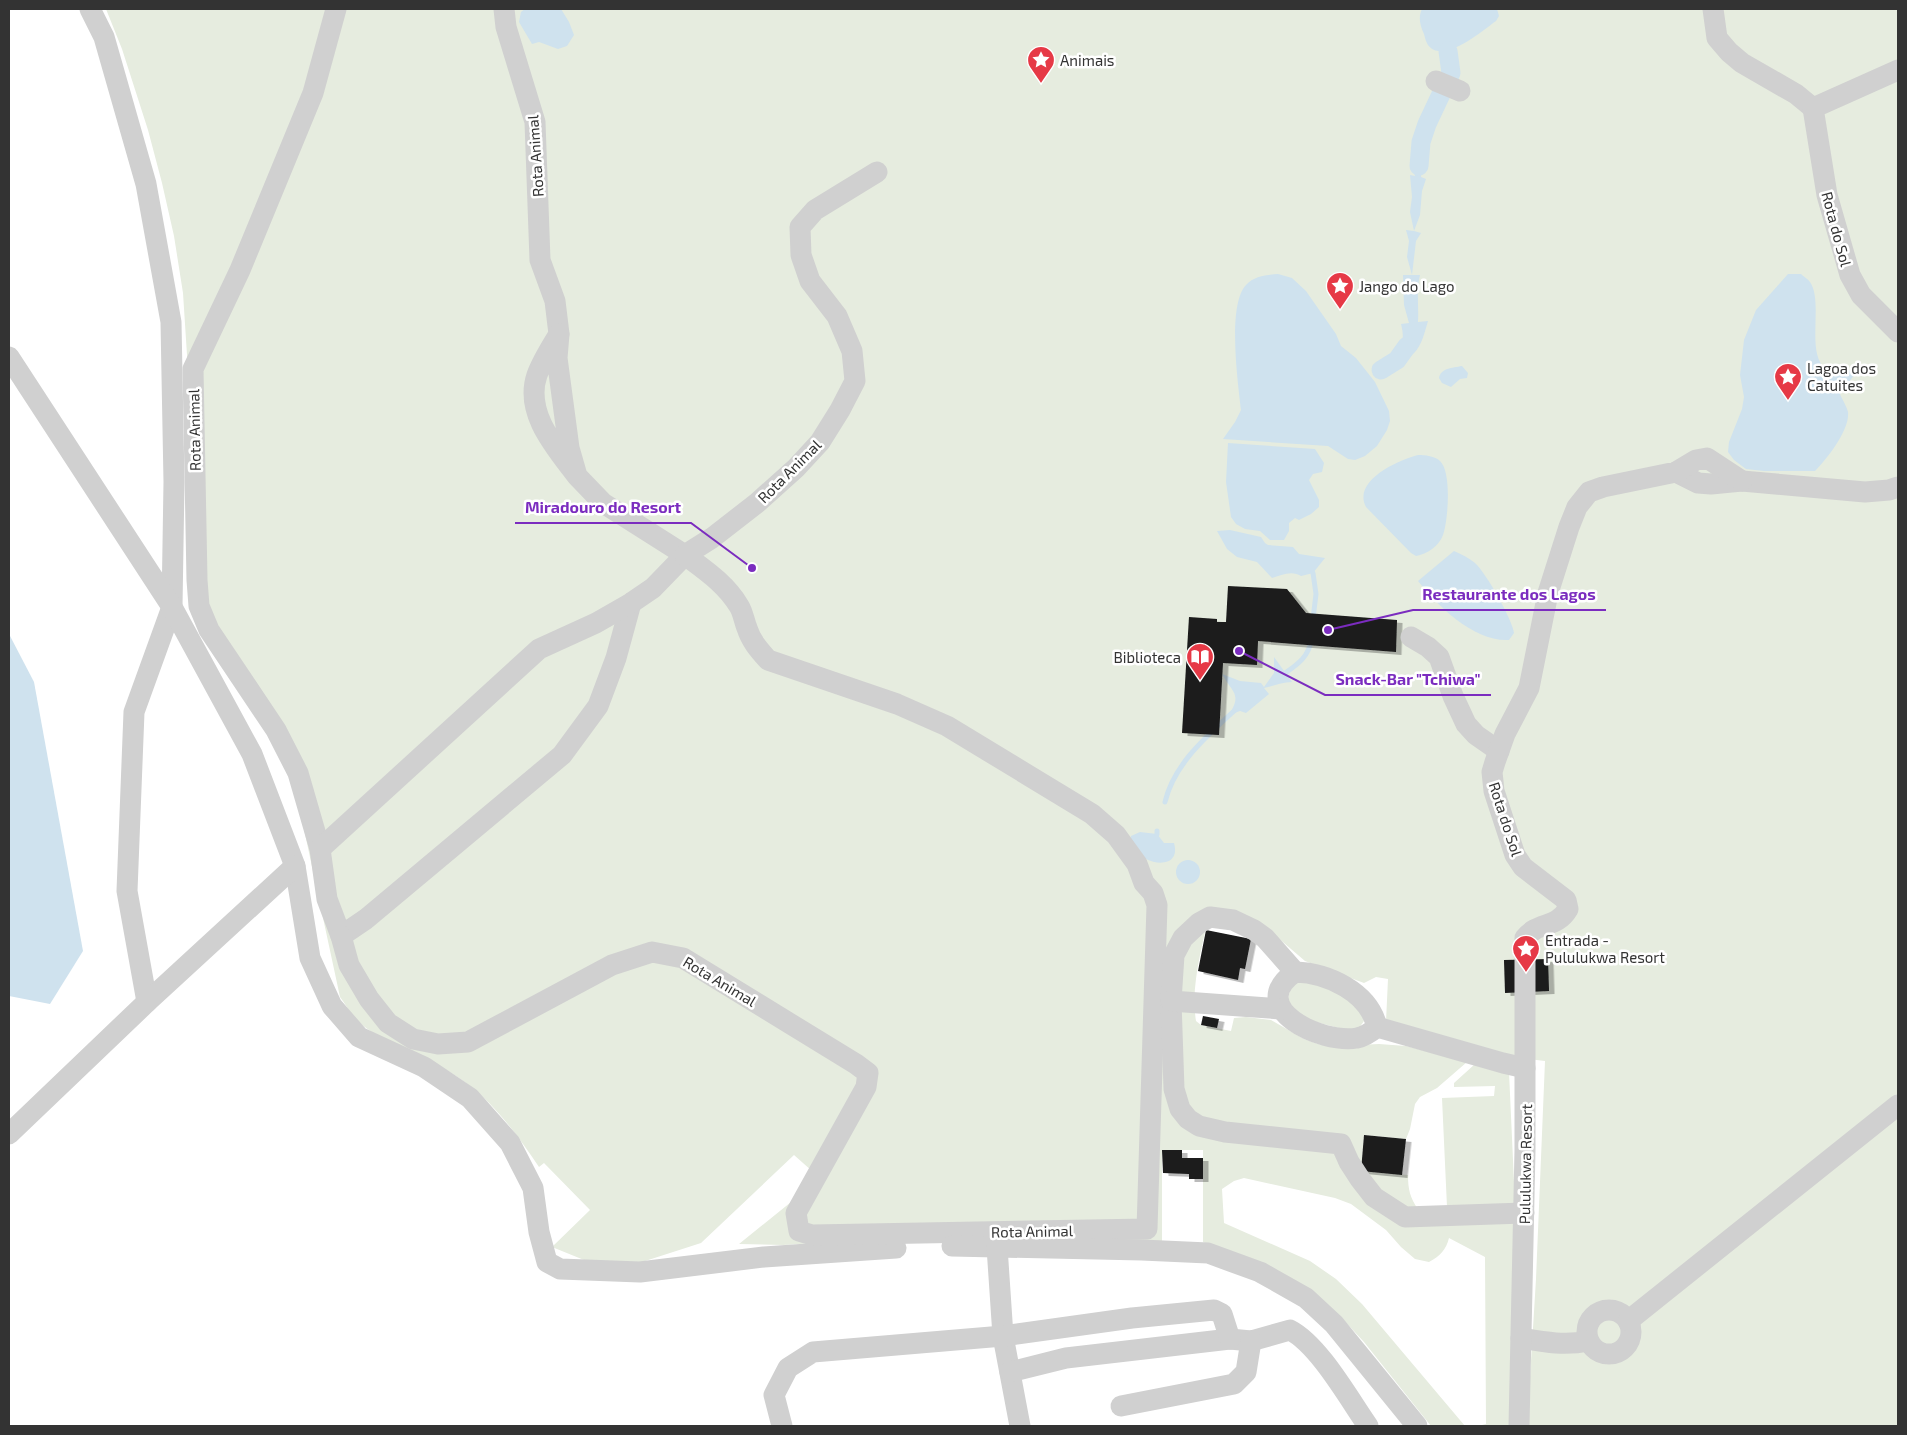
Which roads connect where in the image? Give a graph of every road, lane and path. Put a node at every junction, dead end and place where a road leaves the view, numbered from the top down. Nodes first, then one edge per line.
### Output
1 (90, 9) edge
2 (336, 9) edge
3 (504, 9) edge
4 (1713, 9) edge
5 (1898, 70) edge
6 (1436, 81) dead end
7 (1460, 90) dead end
8 (1813, 108) junction
9 (877, 172) dead end
10 (1898, 332) edge
11 (9, 357) edge
12 (1898, 487) edge
13 (685, 555) junction
14 (631, 603) junction
15 (172, 607) junction
16 (1411, 636) dead end
17 (1499, 751) junction
18 (320, 849) junction
19 (295, 866) junction
20 (341, 936) junction
21 (1295, 972) junction
22 (1525, 990) joint
23 (1171, 1001) junction
24 (147, 1002) junction
25 (1280, 1009) junction
26 (1377, 1027) junction
27 (1525, 1068) junction
28 (1898, 1105) edge
29 (9, 1134) edge
30 (1524, 1213) junction
31 (996, 1247) junction
32 (1628, 1321) junction
33 (1003, 1336) junction
34 (1522, 1338) junction
35 (1241, 1340) junction
36 (1588, 1341) junction
37 (1010, 1372) junction
38 (1121, 1406) dead end
39 (782, 1426) edge
40 (1020, 1426) edge
41 (1368, 1426) edge
42 (1417, 1426) edge
43 (1519, 1426) edge

1 - 15 street
2 - 18 street, Rota Animal
3 - 13 street, Rota Animal
4 - 8 street
5 - 8 street
6 - 7 street
8 - 10 street, Rota do Sol
9 - 13 street, Rota Animal
11 - 15 street
12 - 17 street, Rota do Sol
13 - 14 street, Rota Animal
13 - 20 street, Rota Animal
14 - 18 street, Rota Animal
14 - 20 street
15 - 19 street
15 - 24 street
16 - 17 street
17 - 22 street, Rota do Sol
18 - 20 street, Rota Animal
19 - 24 street
19 - 31 street
21 - 23 street
21 - 25 street
21 - 26 street
22 - 27 street, Pululukwa Resort
23 - 25 street
23 - 30 street
24 - 29 street
25 - 26 street
26 - 27 street
27 - 30 street, Pululukwa Resort
28 - 32 street
30 - 34 street, Pululukwa Resort
31 - 33 street
31 - 42 street
32 - 36 street
32 - 36 street
33 - 35 street
33 - 37 street
33 - 39 street
34 - 36 street
34 - 43 street, Pululukwa Resort
35 - 37 street
35 - 38 street
35 - 41 street
37 - 40 street

